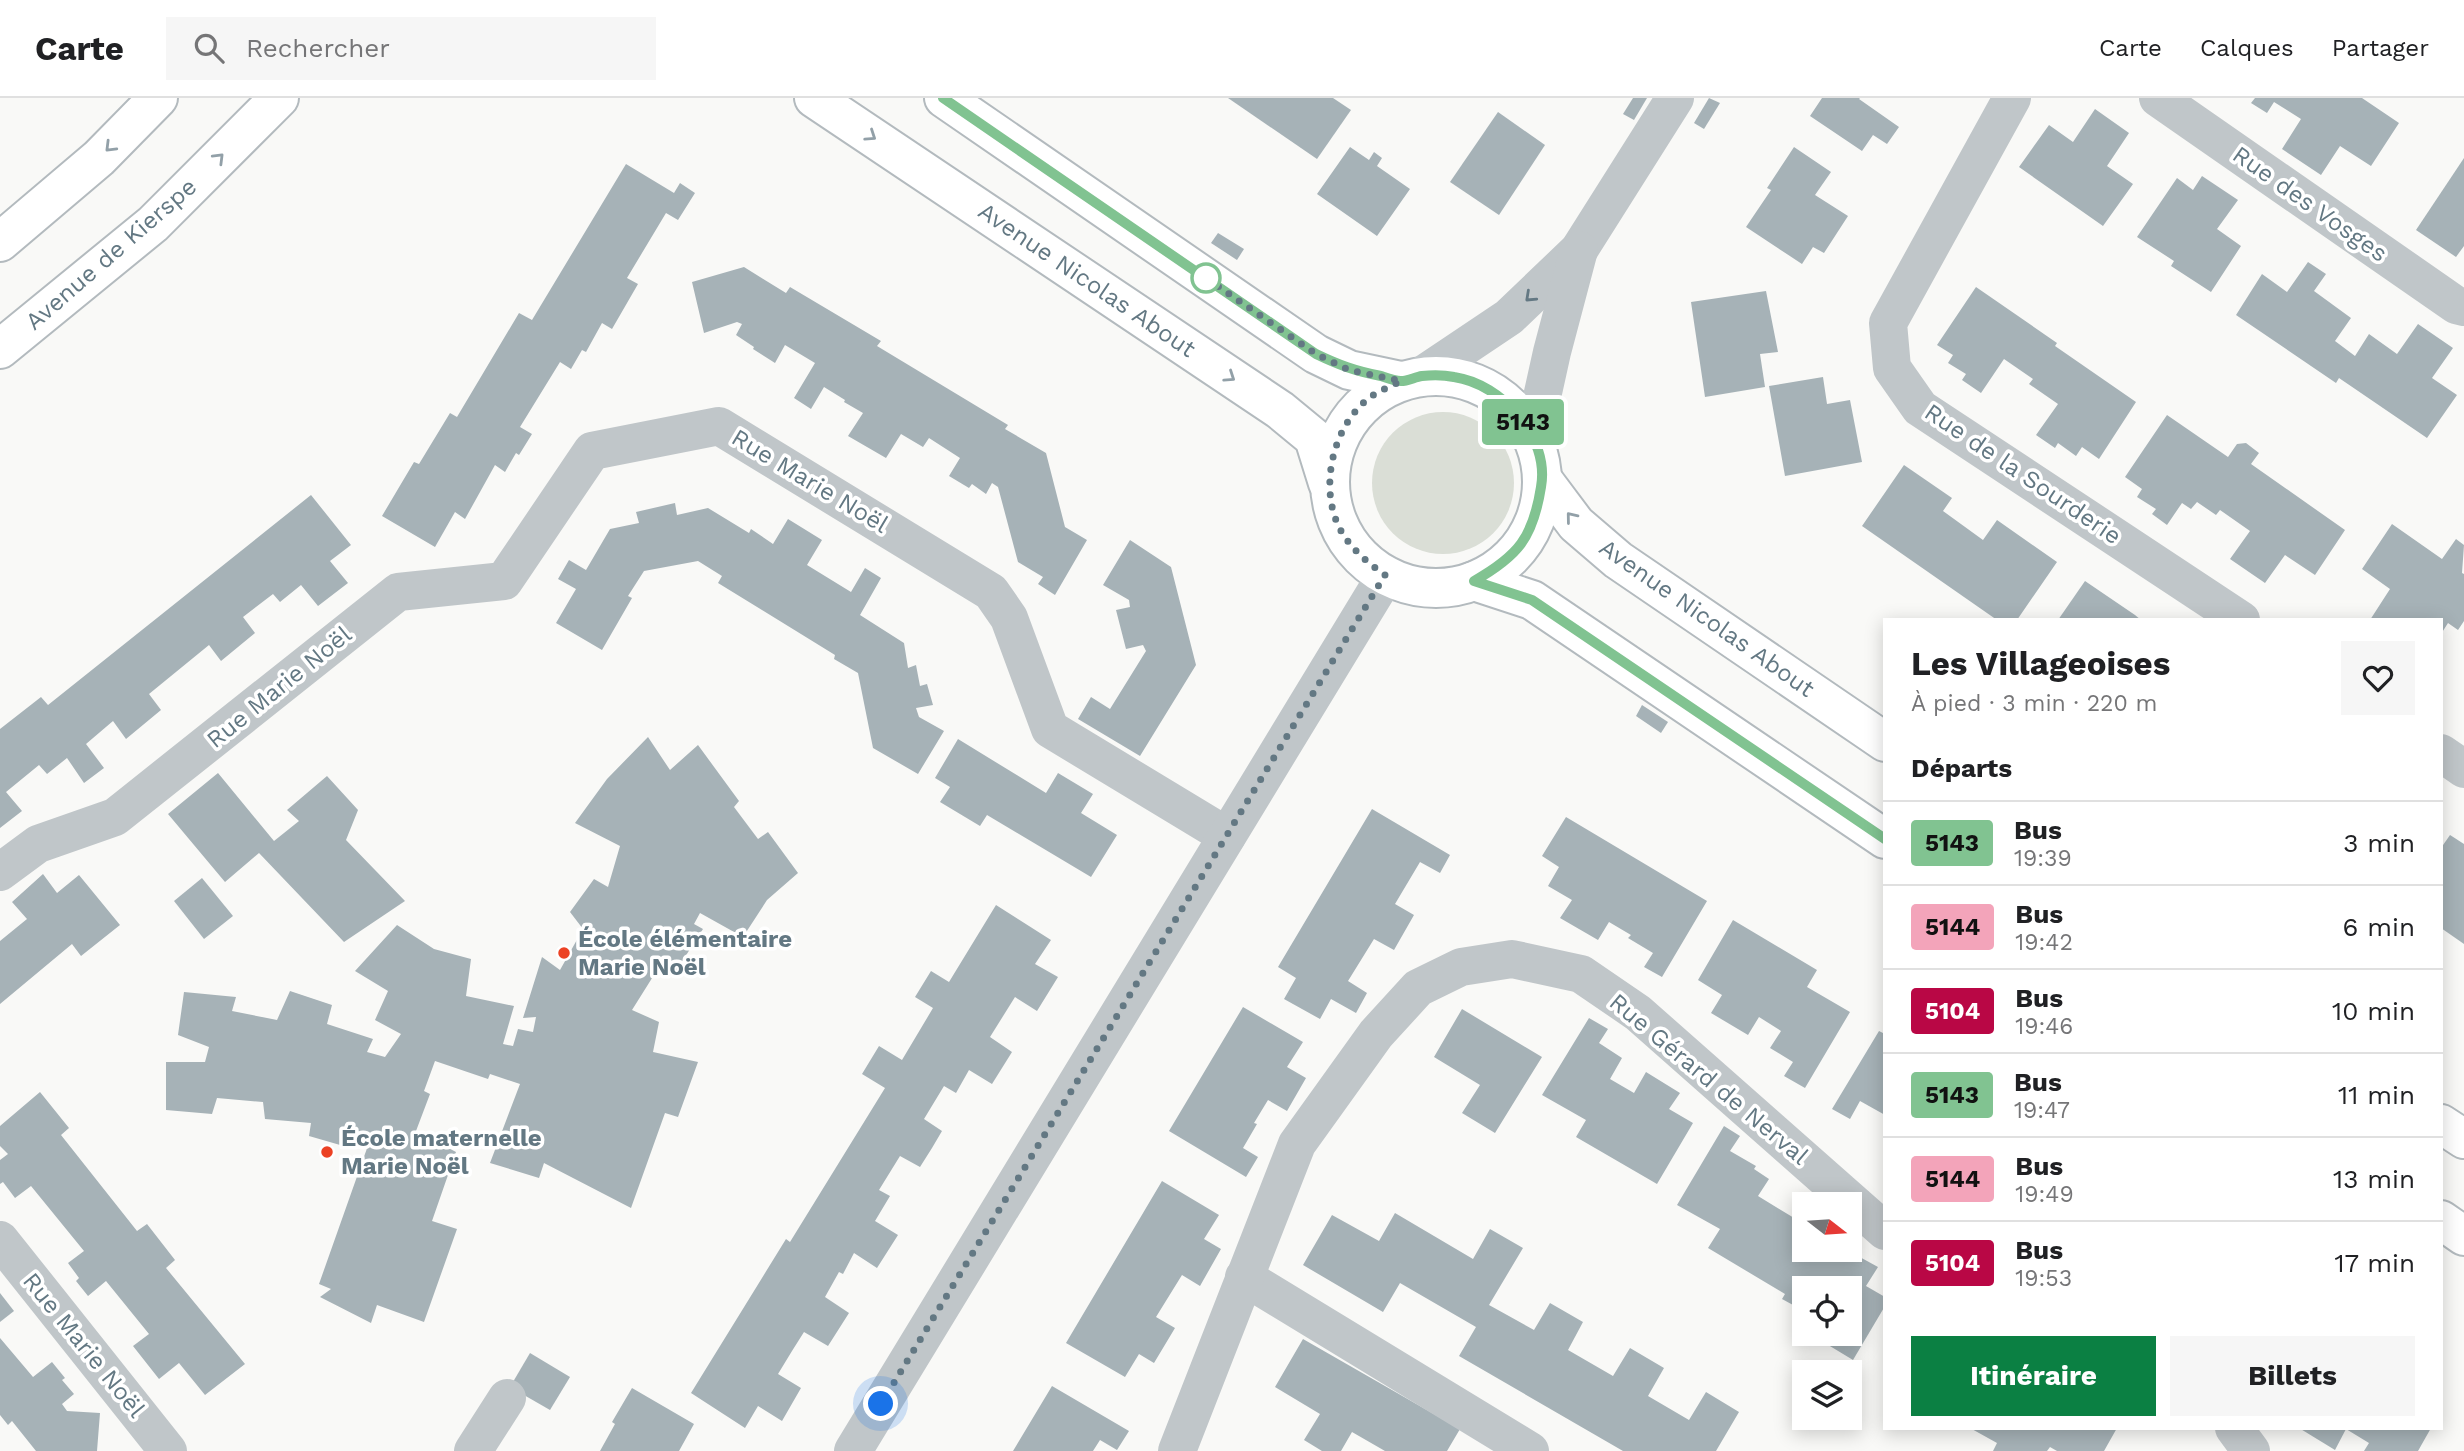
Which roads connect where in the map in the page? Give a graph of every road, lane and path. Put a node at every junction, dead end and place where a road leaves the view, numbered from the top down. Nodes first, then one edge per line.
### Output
1 (158, 98) edge
2 (279, 98) edge
3 (814, 98) edge
4 (944, 98) edge
5 (1675, 98) edge
6 (2012, 98) edge
7 (2158, 98) edge
8 (0, 242) edge
9 (1579, 250) junction
10 (2464, 307) edge
11 (0, 349) edge
12 (1411, 378) junction
13 (1533, 438) junction
14 (1543, 480) junction
15 (1329, 486) junction
16 (1385, 575) junction
17 (1474, 581) junction
18 (2238, 618) edge
19 (1883, 741) edge
20 (2443, 754) edge
21 (2464, 769) edge
22 (1227, 836) junction
23 (1883, 838) edge
24 (0, 872) edge
25 (2443, 1125) edge
26 (2464, 1139) edge
27 (2443, 1221) edge
28 (1883, 1229) edge
29 (2464, 1236) edge
30 (0, 1240) edge
31 (1244, 1277) junction
32 (507, 1398) dead end
33 (2235, 1430) edge
34 (168, 1451) edge
35 (473, 1451) edge
36 (853, 1451) edge
37 (1177, 1451) edge
38 (1530, 1451) edge
39 (2251, 1451) edge

1 -> 8 main road
11 -> 2 main road, Avenue de Kierspe
3 -> 15 main road, Avenue Nicolas About
4 - 12 main road, Avenue Nicolas About
5 - 9 street
6 - 18 street, Rue de la Sourderie
7 - 10 street, Rue des Vosges
9 -> 12 street
9 - 13 street
12 - 13 main road, Avenue Nicolas About
12 - 15 main road, Avenue Nicolas About
13 - 14 main road, Avenue Nicolas About
14 - 17 main road, Avenue Nicolas About
19 -> 14 main road, Avenue Nicolas About
15 - 16 main road, Avenue Nicolas About
16 - 17 main road, Avenue Nicolas About
16 - 22 street
17 - 23 main road, Avenue Nicolas About
20 - 21 street
22 - 24 street, Rue Marie Noël
22 - 36 street
25 - 26 main road
27 - 29 main road
28 - 31 street, Rue Gérard de Nerval
30 - 34 street, Rue Marie Noël
31 - 37 street, Rue Gérard de Nerval
31 - 38 street
32 - 35 street
33 - 39 street

